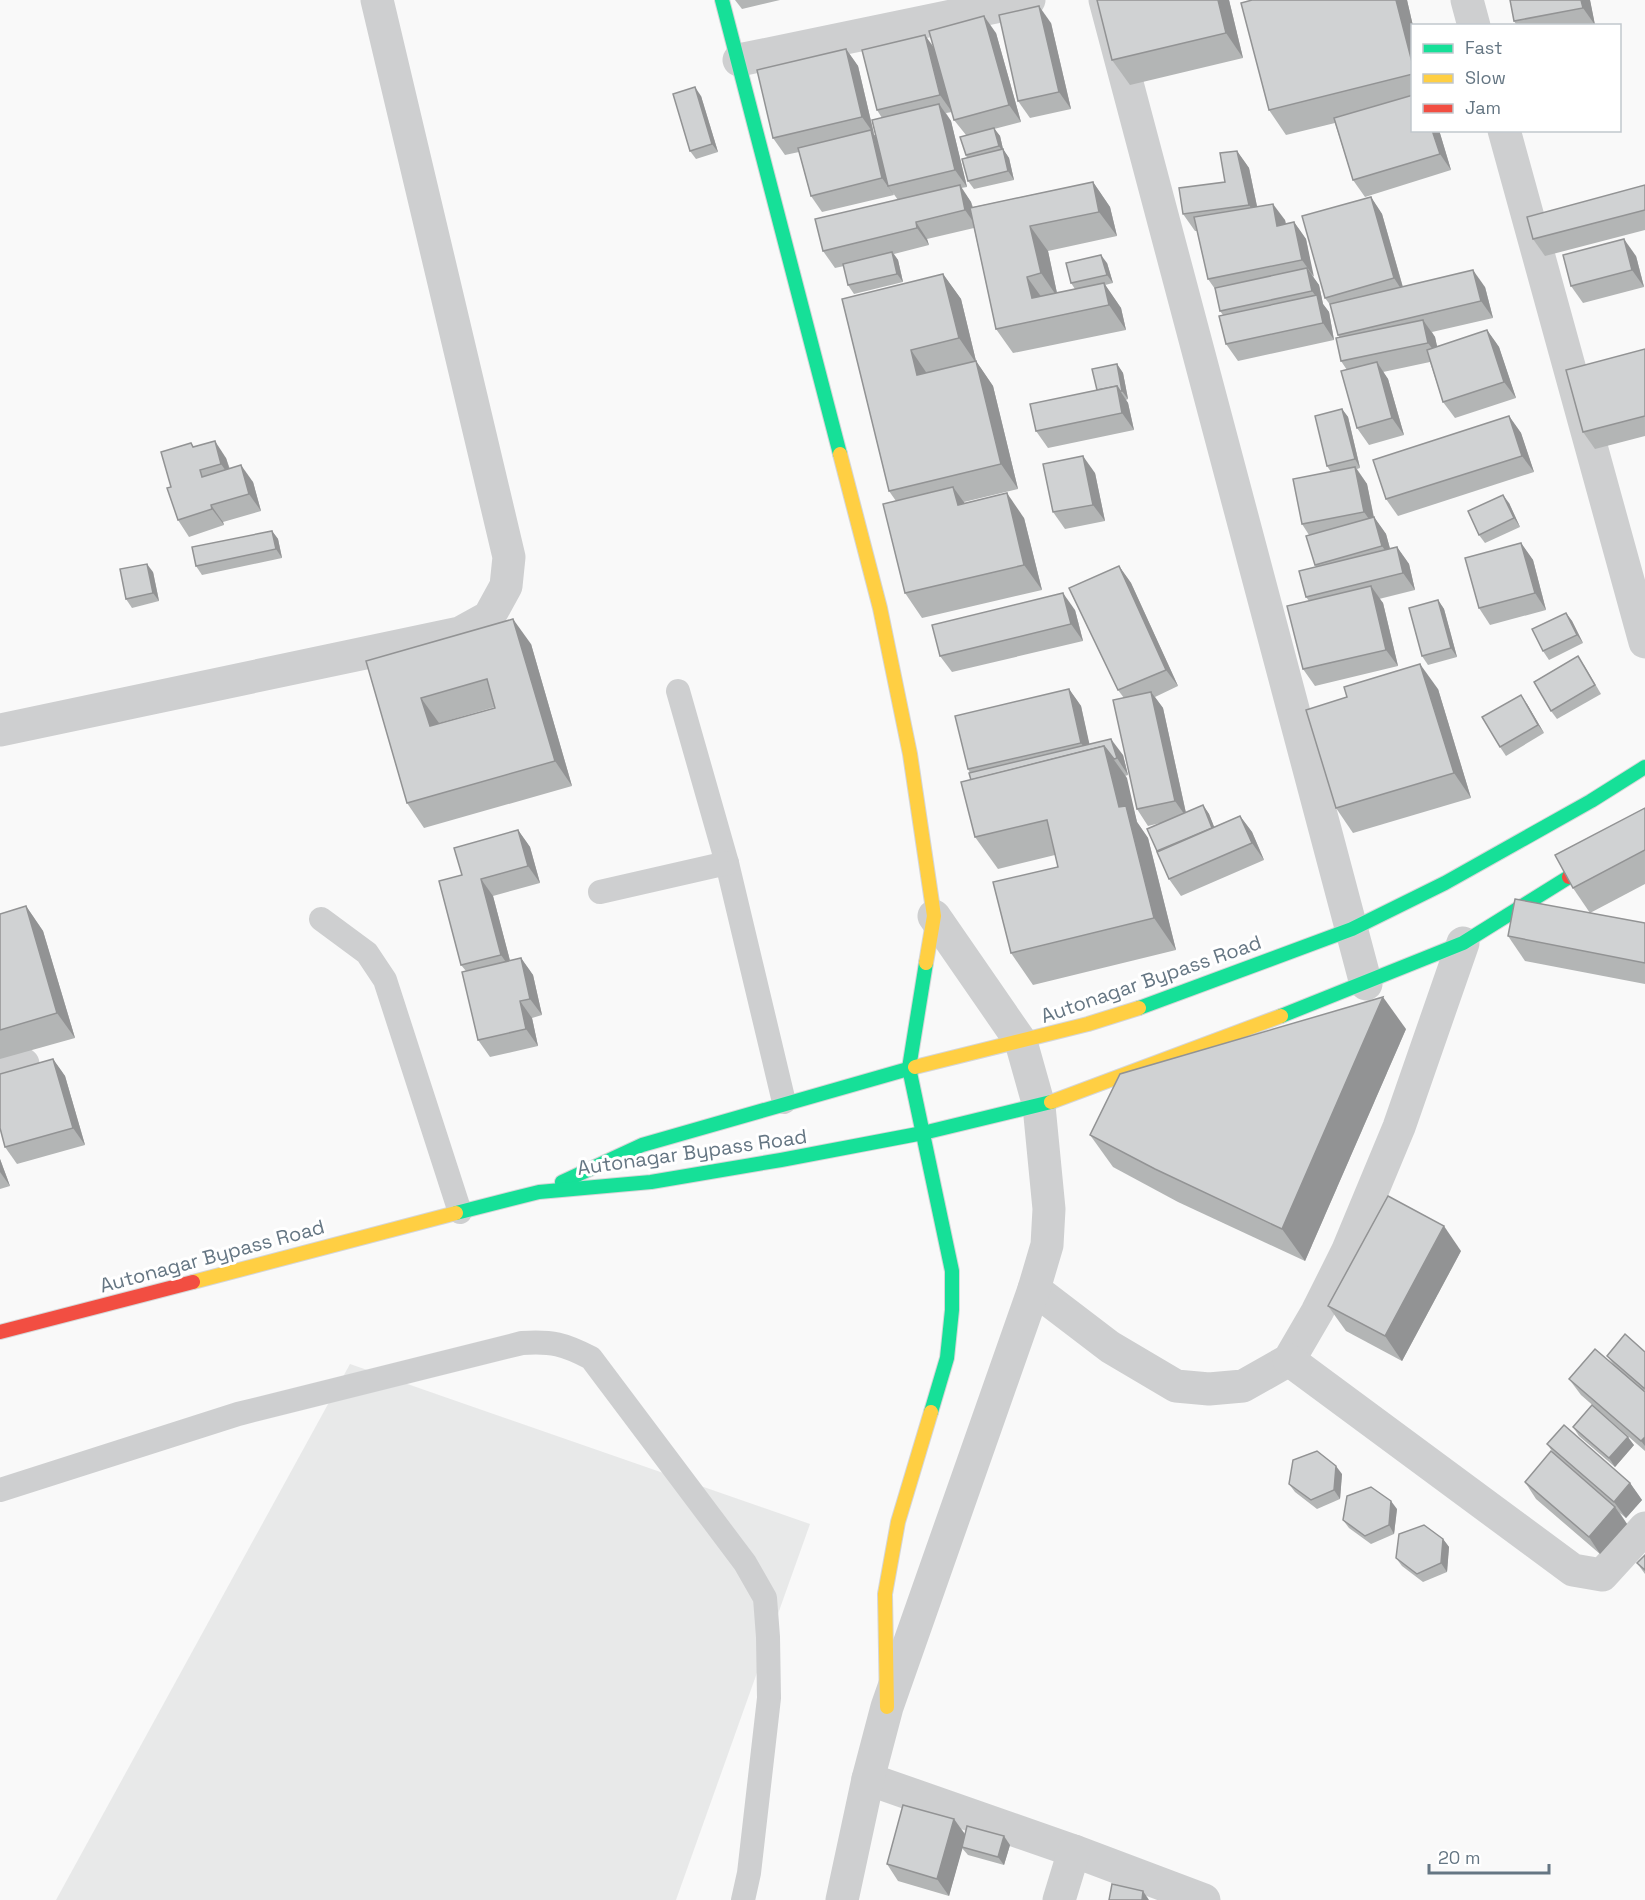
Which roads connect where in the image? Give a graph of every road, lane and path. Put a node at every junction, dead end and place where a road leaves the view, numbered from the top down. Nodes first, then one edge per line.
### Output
1 (377, 0) edge
2 (722, 0) edge
3 (1029, 0) edge
4 (1104, 0) edge
5 (1467, 0) edge
6 (1473, 24) edge
7 (739, 60) junction
8 (1505, 132) edge
9 (1645, 642) edge
10 (678, 691) dead end
11 (0, 730) edge
12 (1645, 767) edge
13 (1645, 826) edge
14 (727, 863) junction
15 (600, 892) dead end
16 (934, 916) junction
17 (321, 919) dead end
18 (1352, 929) junction
19 (1464, 943) junction
20 (1366, 984) junction
21 (1022, 1042) junction
22 (909, 1068) junction
23 (784, 1102) junction
24 (1039, 1106) junction
25 (923, 1133) junction
26 (539, 1192) junction
27 (460, 1212) junction
28 (1034, 1289) junction
29 (0, 1332) edge
30 (1289, 1360) junction
31 (0, 1490) edge
32 (1645, 1528) edge
33 (887, 1707) junction
34 (868, 1779) junction
35 (1074, 1851) junction
36 (1169, 1894) edge
37 (743, 1900) edge
38 (842, 1900) edge
39 (1059, 1900) edge
40 (1204, 1900) edge

1 - 11 street
2 - 7 main road
3 - 7 street
4 - 18 street
5 - 6 street
7 - 16 main road
8 - 9 street
10 - 14 lane
12 - 18 main road, Autonagar Bypass Road
13 - 19 main road, Autonagar Bypass Road
14 - 15 lane
14 - 23 lane
16 - 21 street
16 - 22 main road
17 - 27 lane
18 - 20 street
18 - 21 main road, Autonagar Bypass Road
19 - 20 main road, Autonagar Bypass Road
19 - 30 street
20 - 24 main road, Autonagar Bypass Road
21 - 22 main road, Autonagar Bypass Road
21 - 24 street
22 - 23 main road, Autonagar Bypass Road
22 - 25 main road
23 - 26 main road, Autonagar Bypass Road
24 - 25 main road, Autonagar Bypass Road
24 - 28 street
25 - 26 main road, Autonagar Bypass Road
25 - 33 main road
26 - 27 main road, Autonagar Bypass Road
27 - 29 main road, Autonagar Bypass Road
28 - 30 street
28 - 33 street
30 - 32 street
31 - 37 lane
33 - 34 street
34 - 35 street
34 - 38 street
35 - 36 street
35 - 39 street
36 - 40 street

